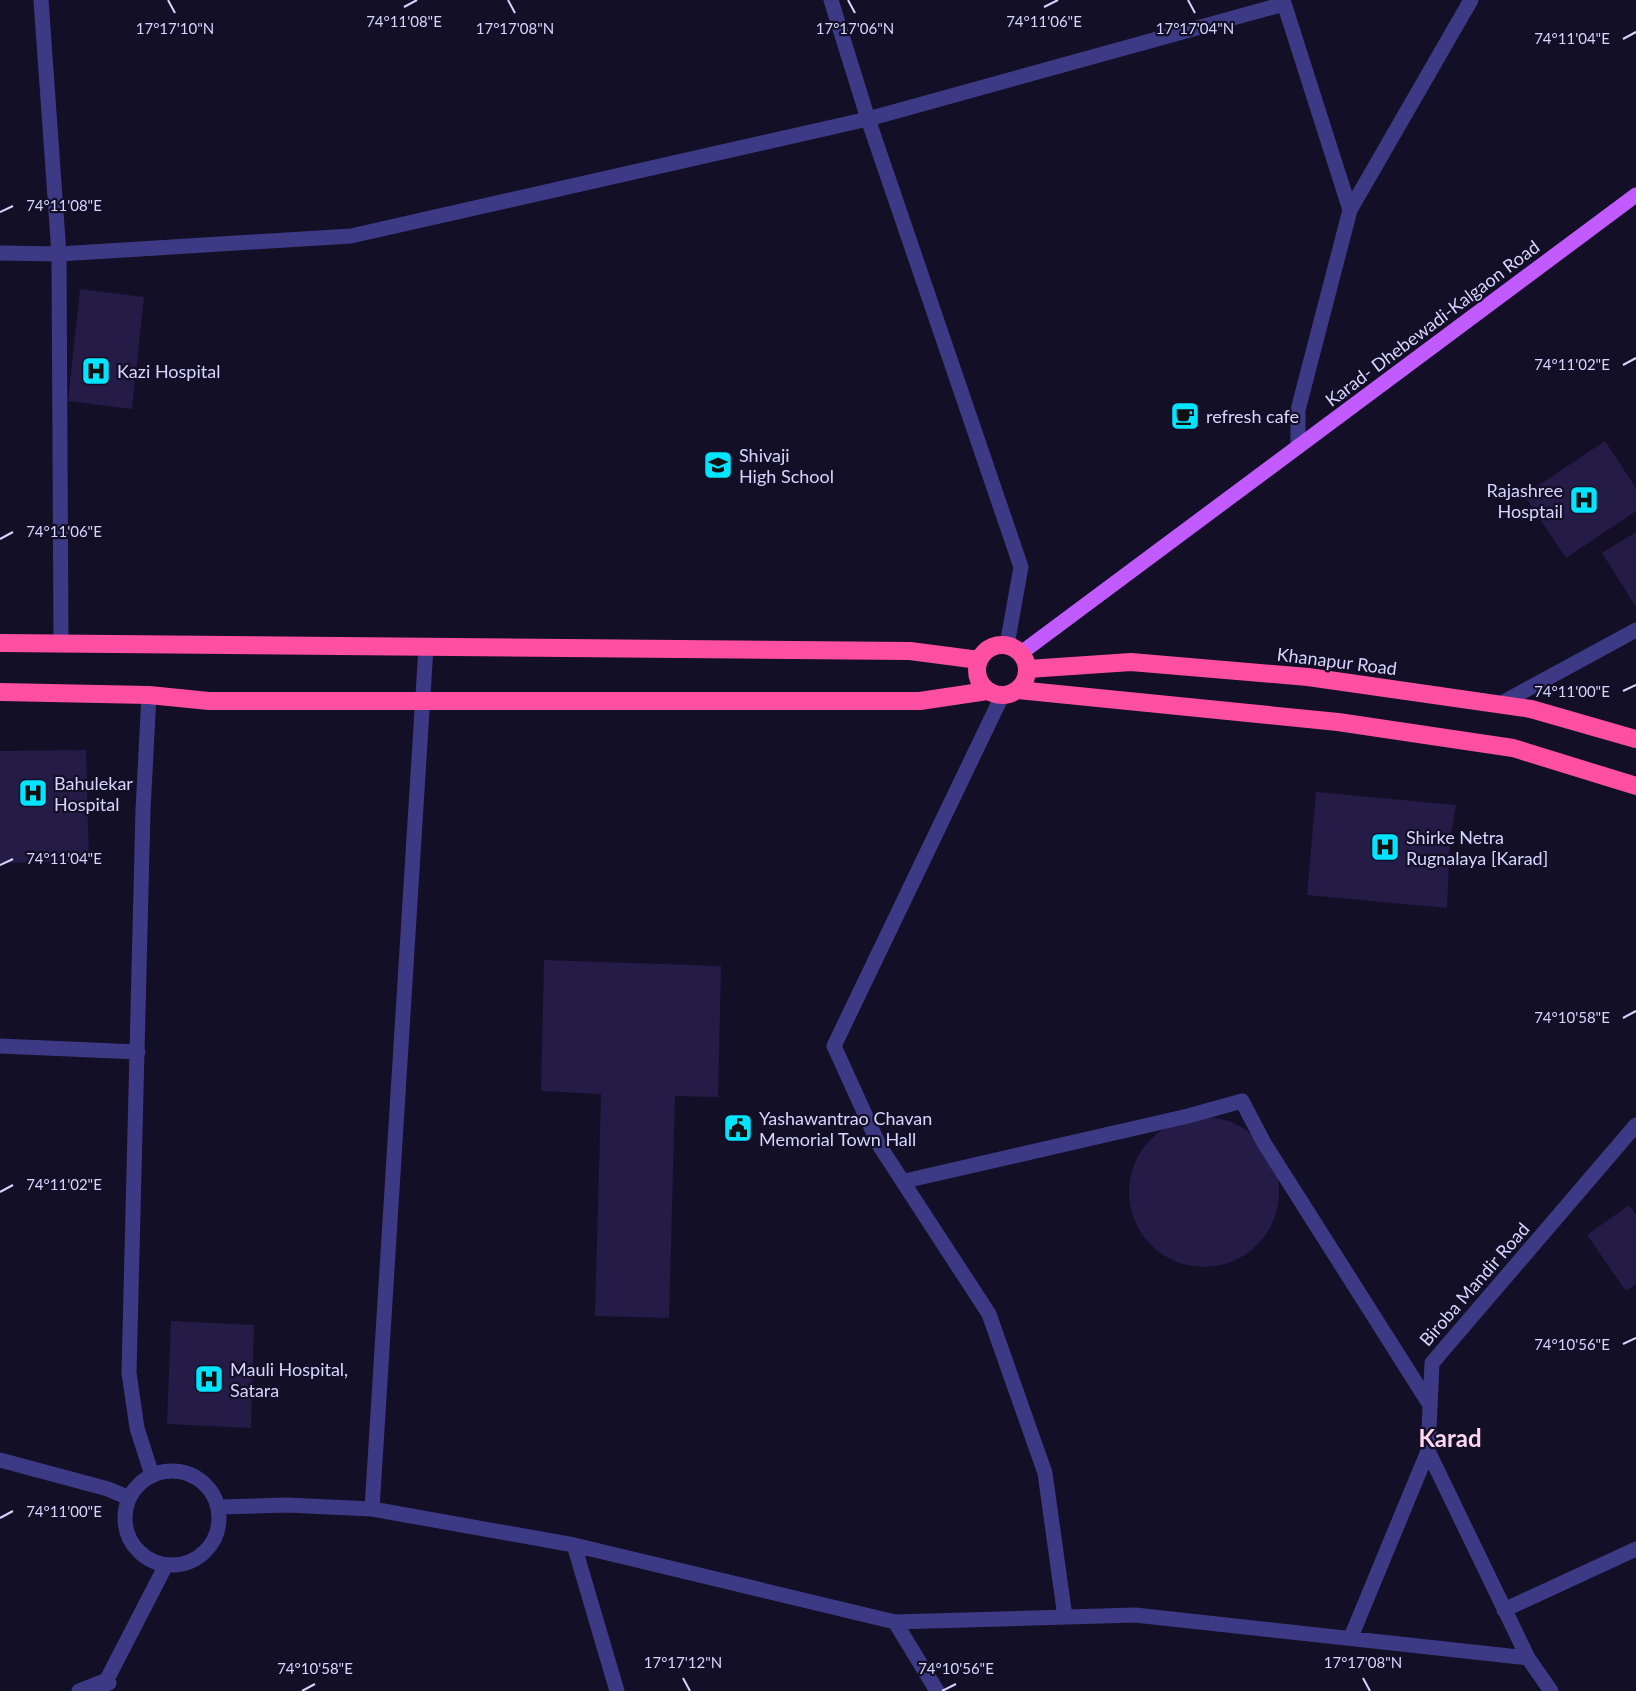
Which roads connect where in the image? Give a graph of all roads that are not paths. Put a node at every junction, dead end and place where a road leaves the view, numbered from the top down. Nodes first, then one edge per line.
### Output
1 (40, 0) edge
2 (831, 0) edge
3 (1470, 0) edge
4 (1283, 2) edge
5 (868, 119) junction
6 (1636, 195) edge
7 (1350, 210) junction
8 (0, 253) edge
9 (59, 254) junction
10 (1298, 447) junction
11 (1636, 630) edge
12 (0, 643) edge
13 (61, 644) junction
14 (426, 647) junction
15 (1018, 656) junction
16 (979, 660) junction
17 (0, 692) edge
18 (1002, 692) junction
19 (149, 695) junction
20 (422, 701) junction
21 (1498, 705) junction
22 (1636, 740) edge
23 (1636, 786) edge
24 (0, 1046) edge
25 (138, 1052) junction
26 (1636, 1125) edge
27 (905, 1181) junction
28 (1430, 1405) junction
29 (1428, 1451) junction
30 (0, 1460) edge
31 (152, 1475) junction
32 (129, 1498) junction
33 (218, 1507) junction
34 (372, 1509) junction
35 (574, 1545) junction
36 (1636, 1549) edge
37 (166, 1565) junction
38 (1504, 1610) junction
39 (1065, 1617) junction
40 (895, 1622) junction
41 (1351, 1637) junction
42 (1528, 1658) junction
43 (107, 1687) edge
44 (80, 1691) edge
45 (616, 1691) edge
46 (938, 1691) edge
47 (1551, 1691) edge

1 - 9 street
2 - 5 street
3 - 7 street
4 - 5 street
4 - 7 street
5 - 9 street
5 - 15 street
6 - 10 main road, Karad- Dhebewadi-Kalgaon Road
7 - 10 street
8 - 9 street
9 - 13 street
10 - 15 main road, Karad- Dhebewadi-Kalgaon Road
11 - 21 street
12 - 13 highway
13 - 14 highway
14 - 16 highway
14 - 20 street
15 - 16 highway
15 - 18 highway
15 - 21 highway, Khanapur Road
16 - 18 highway
17 - 19 highway
18 - 20 highway
18 - 23 highway
18 - 27 street
19 - 20 highway
19 - 25 street
20 - 34 street
21 - 22 highway, Khanapur Road
24 - 25 street
25 - 31 street
26 - 28 street, Biroba Mandir Road
27 - 28 street
27 - 39 street
28 - 29 street, Biroba Mandir Road
29 - 38 street, Biroba Mandir Road
29 - 41 street
30 - 32 street
31 - 32 street
31 - 33 street
32 - 37 street
33 - 34 street
33 - 37 street
34 - 35 street
35 - 40 street
35 - 45 street
36 - 38 street
37 - 43 street
38 - 42 street, Biroba Mandir Road
39 - 40 street
39 - 41 street
40 - 46 street
41 - 42 street
42 - 47 street, Biroba Mandir Road
43 - 44 street

